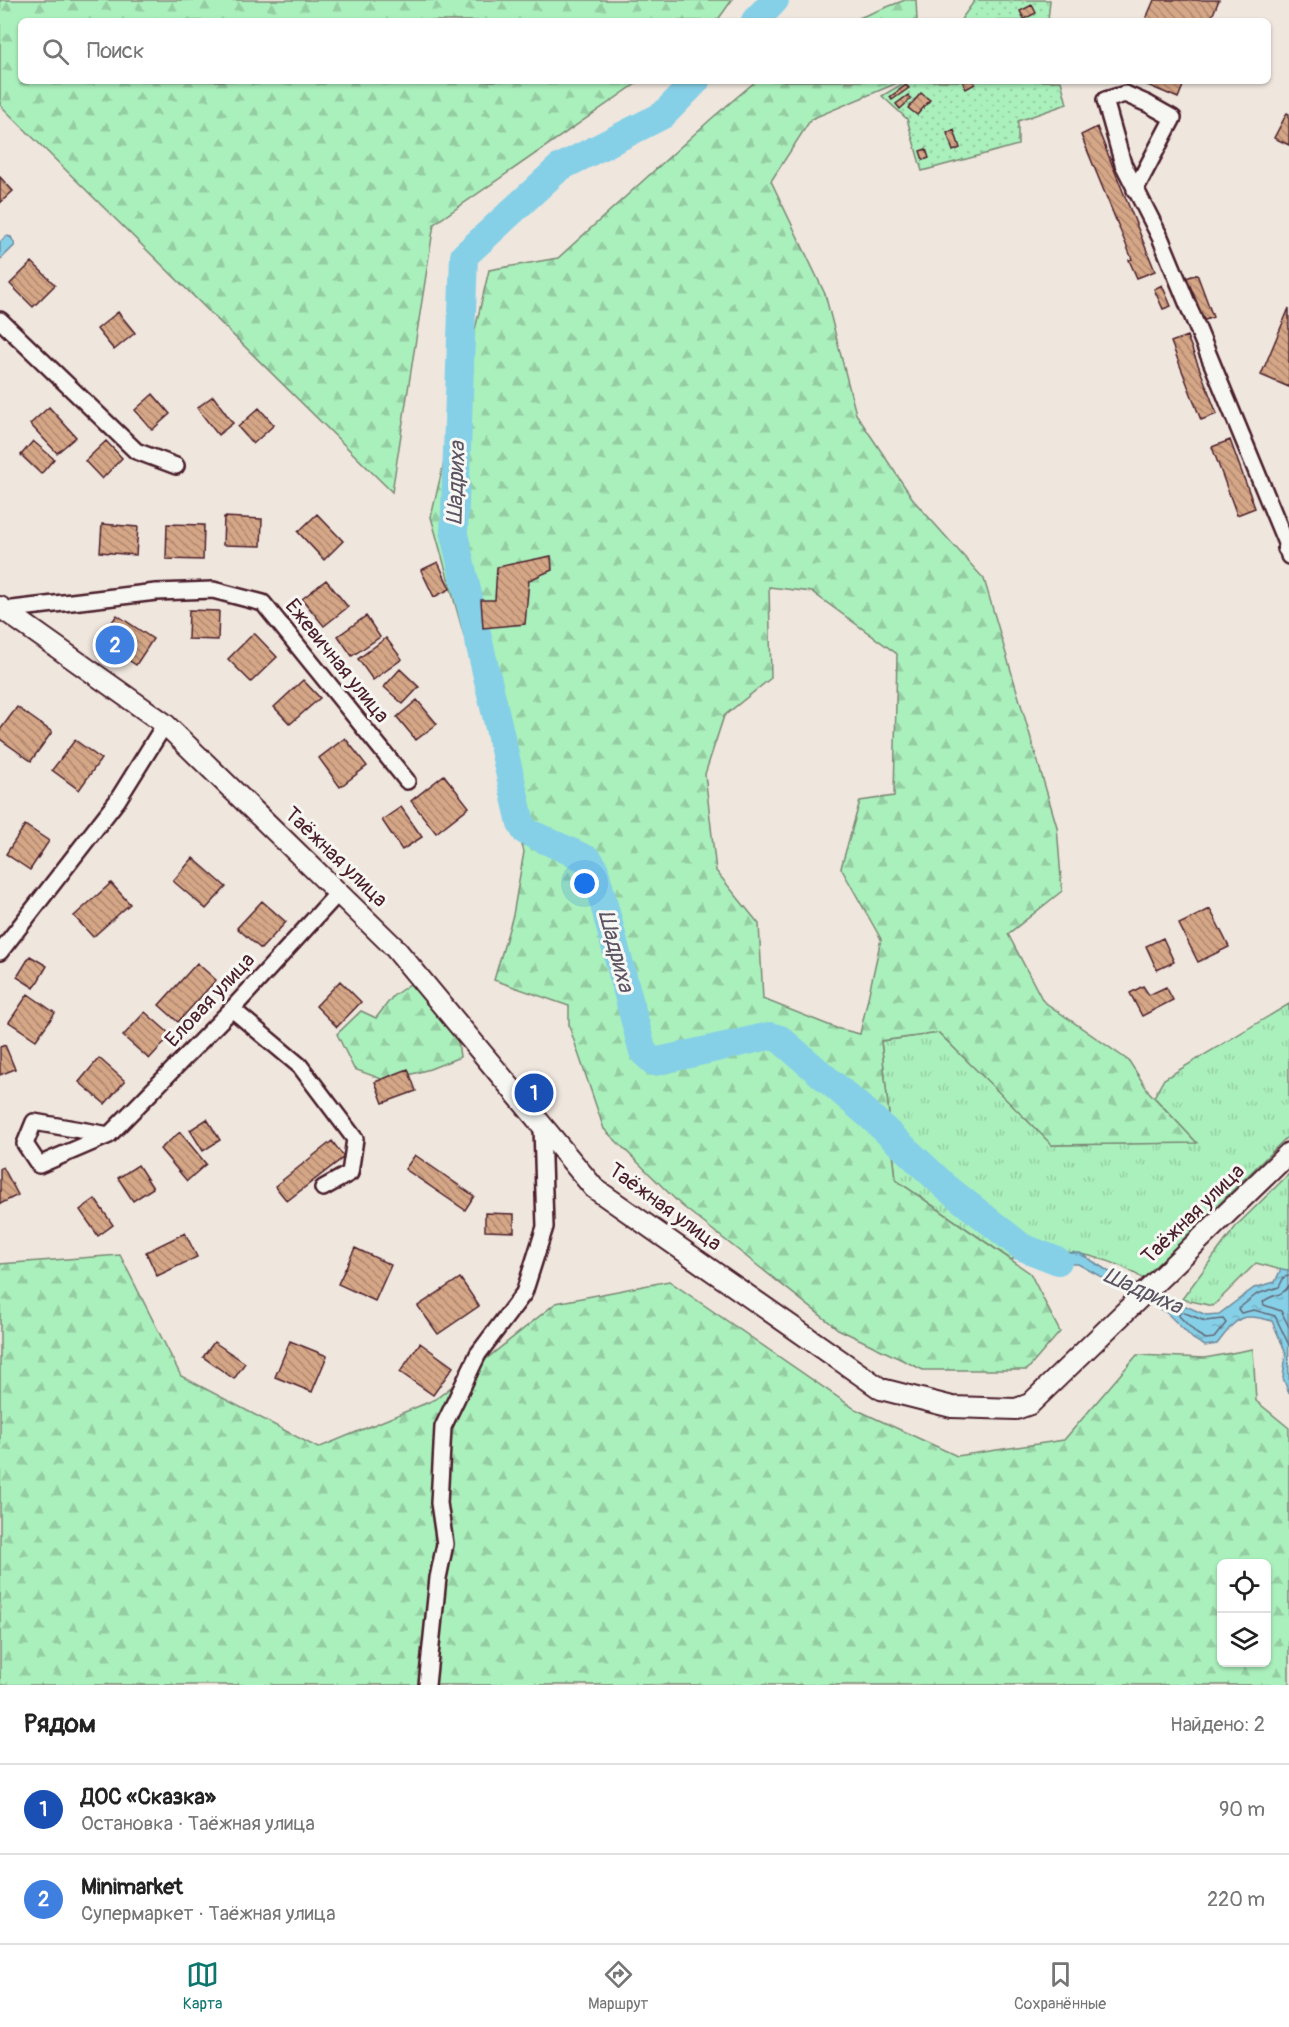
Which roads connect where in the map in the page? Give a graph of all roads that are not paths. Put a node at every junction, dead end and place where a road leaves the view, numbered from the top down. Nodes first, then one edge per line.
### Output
1 (1135, 189) junction
2 (0, 320) edge
3 (176, 466) dead end
4 (1289, 550) edge
5 (2, 608) edge
6 (165, 724) junction
7 (407, 781) dead end
8 (338, 893) junction
9 (0, 952) edge
10 (232, 1009) junction
11 (542, 1126) junction
12 (110, 1135) junction
13 (1289, 1153) edge
14 (323, 1188) dead end
15 (427, 1685) edge

1 - 1 street
1 - 4 street
2 - 3 street
5 - 6 street, Таёжная улица
5 - 7 street, Ежевичная улица
6 - 8 street, Таёжная улица
6 - 9 street
8 - 10 street, Еловая улица
8 - 11 street, Таёжная улица
10 - 12 street, Еловая улица
10 - 14 street
11 - 13 street, Таёжная улица
11 - 15 street
12 - 12 street, Еловая улица

